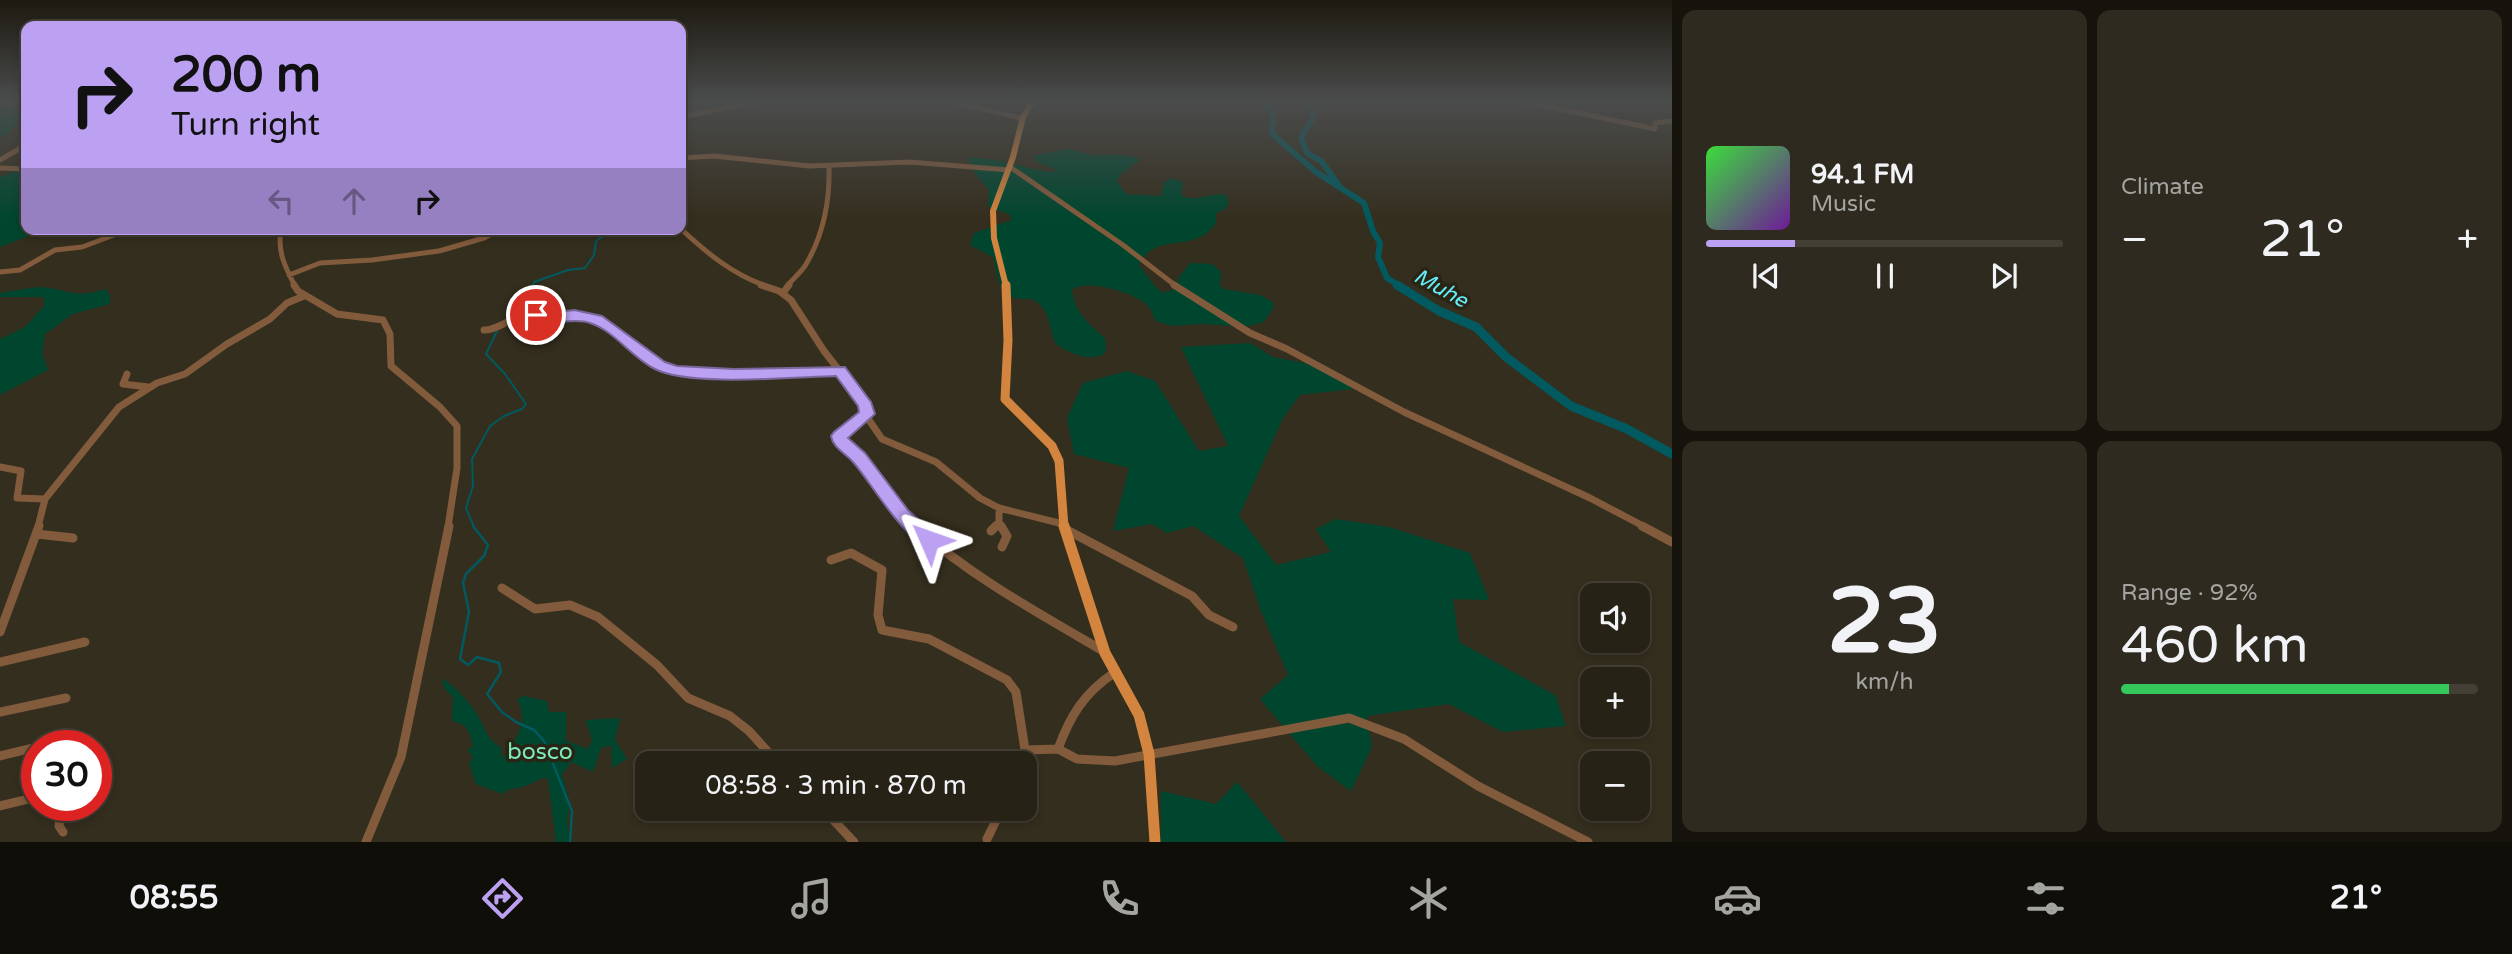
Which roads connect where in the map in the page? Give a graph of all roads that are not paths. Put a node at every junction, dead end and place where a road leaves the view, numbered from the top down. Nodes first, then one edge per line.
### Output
1 (1016, 140) edge
2 (21, 148) edge
3 (686, 158) edge
4 (0, 160) edge
5 (829, 166) junction
6 (0, 168) edge
7 (1009, 168) junction
8 (21, 169) edge
9 (686, 234) edge
10 (114, 235) edge
11 (280, 235) edge
12 (488, 235) edge
13 (0, 272) edge
14 (289, 275) junction
15 (783, 293) junction
16 (304, 296) junction
17 (484, 330) dead end
18 (840, 371) junction
19 (127, 374) dead end
20 (149, 387) junction
21 (867, 414) junction
22 (0, 467) edge
23 (45, 499) junction
24 (999, 508) junction
25 (999, 522) junction
26 (1063, 526) junction
27 (992, 531) dead end
28 (37, 534) junction
29 (73, 538) dead end
30 (1672, 542) edge
31 (1002, 547) dead end
32 (831, 560) dead end
33 (502, 588) dead end
34 (1233, 627) dead end
35 (0, 632) edge
36 (85, 642) dead end
37 (1105, 653) junction
38 (0, 662) edge
39 (1114, 673) junction
40 (66, 698) dead end
41 (0, 712) edge
42 (1058, 749) junction
43 (1025, 750) joint
44 (21, 751) edge
45 (767, 751) edge
46 (1149, 754) junction
47 (0, 756) edge
48 (21, 801) edge
49 (0, 806) edge
50 (60, 821) edge
51 (834, 821) edge
52 (996, 821) edge
53 (62, 832) dead end
54 (988, 839) dead end
55 (366, 842) edge
56 (854, 842) edge
57 (1155, 842) edge
58 (1588, 842) edge

1 - 7 main road
2 - 4 street
3 - 5 street
5 - 7 street
5 - 15 street
6 - 8 street
7 - 26 main road
7 - 30 street
9 - 15 street
10 - 13 street
11 - 14 street
12 - 14 street
14 - 16 street
15 - 18 street
16 - 20 street
16 - 55 street
17 - 18 street
18 - 21 street
19 - 20 street
20 - 23 street
21 - 24 street
21 - 37 street
22 - 23 street
23 - 28 street
24 - 25 street
24 - 26 street
25 - 27 street
25 - 31 street
26 - 34 street
26 - 37 main road
28 - 29 street
28 - 35 street
32 - 43 street
33 - 45 street
36 - 38 street
37 - 39 main road
39 - 42 street
39 - 46 main road
40 - 41 street
42 - 43 street
42 - 46 street
44 - 47 street
46 - 57 main road
46 - 58 street
48 - 49 street
50 - 53 street
51 - 56 street
52 - 54 street

